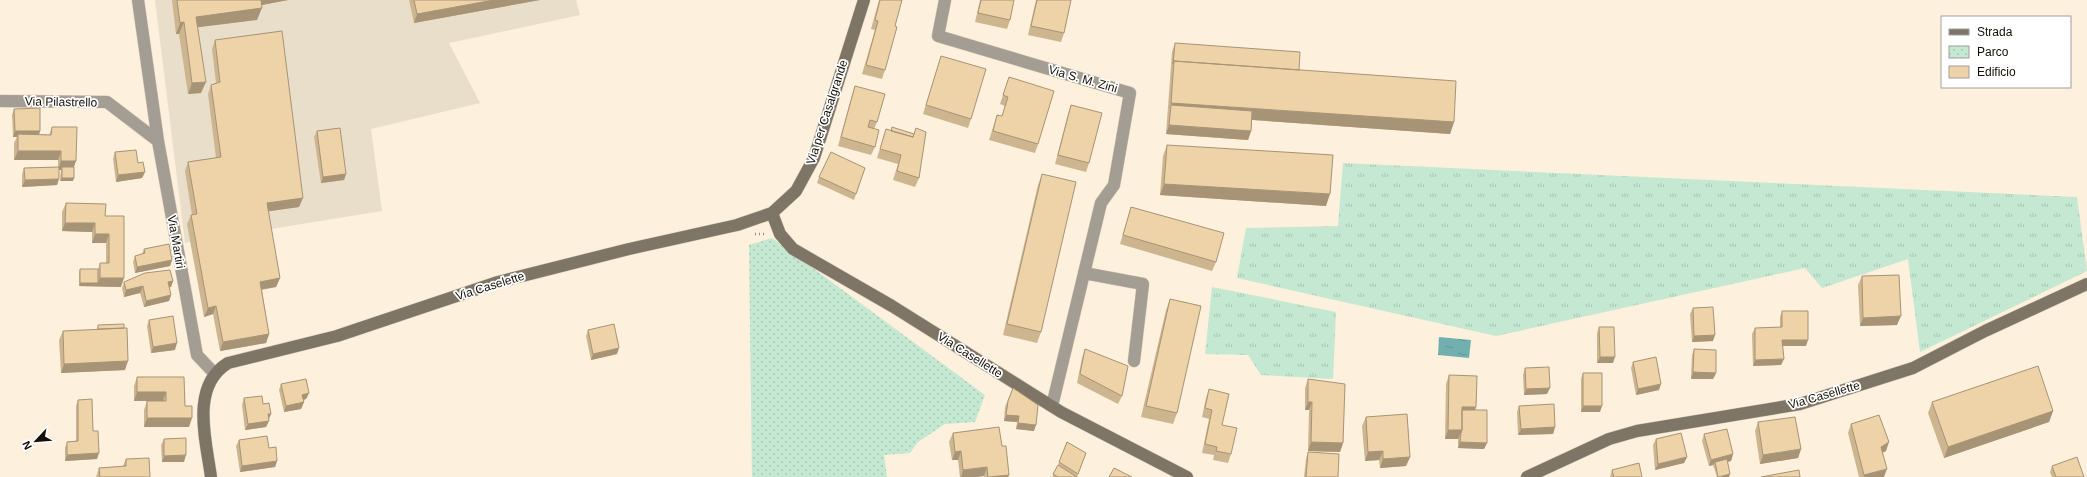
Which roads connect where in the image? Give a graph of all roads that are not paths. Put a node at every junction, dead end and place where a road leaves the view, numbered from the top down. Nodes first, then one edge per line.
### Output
1 (138, 0) edge
2 (864, 0) edge
3 (945, 0) edge
4 (0, 101) edge
5 (158, 141) junction
6 (772, 213) junction
7 (1084, 273) junction
8 (2087, 284) edge
9 (1134, 361) dead end
10 (214, 373) junction
11 (1052, 406) junction
12 (211, 477) edge
13 (1187, 477) edge
14 (1527, 477) edge

1 - 5 street, Via Martiri
2 - 6 street, Via per Casalgrande
3 - 7 street, Via S. M. Zini
4 - 5 street, Via Pilastrello
5 - 10 street, Via Martiri
6 - 10 street, Via Caselette
6 - 11 street, Via Casellette
7 - 9 street
7 - 11 street, Via S. M. Zini
8 - 14 street, Via Casellette
10 - 12 street
11 - 13 street, Via Casellette

